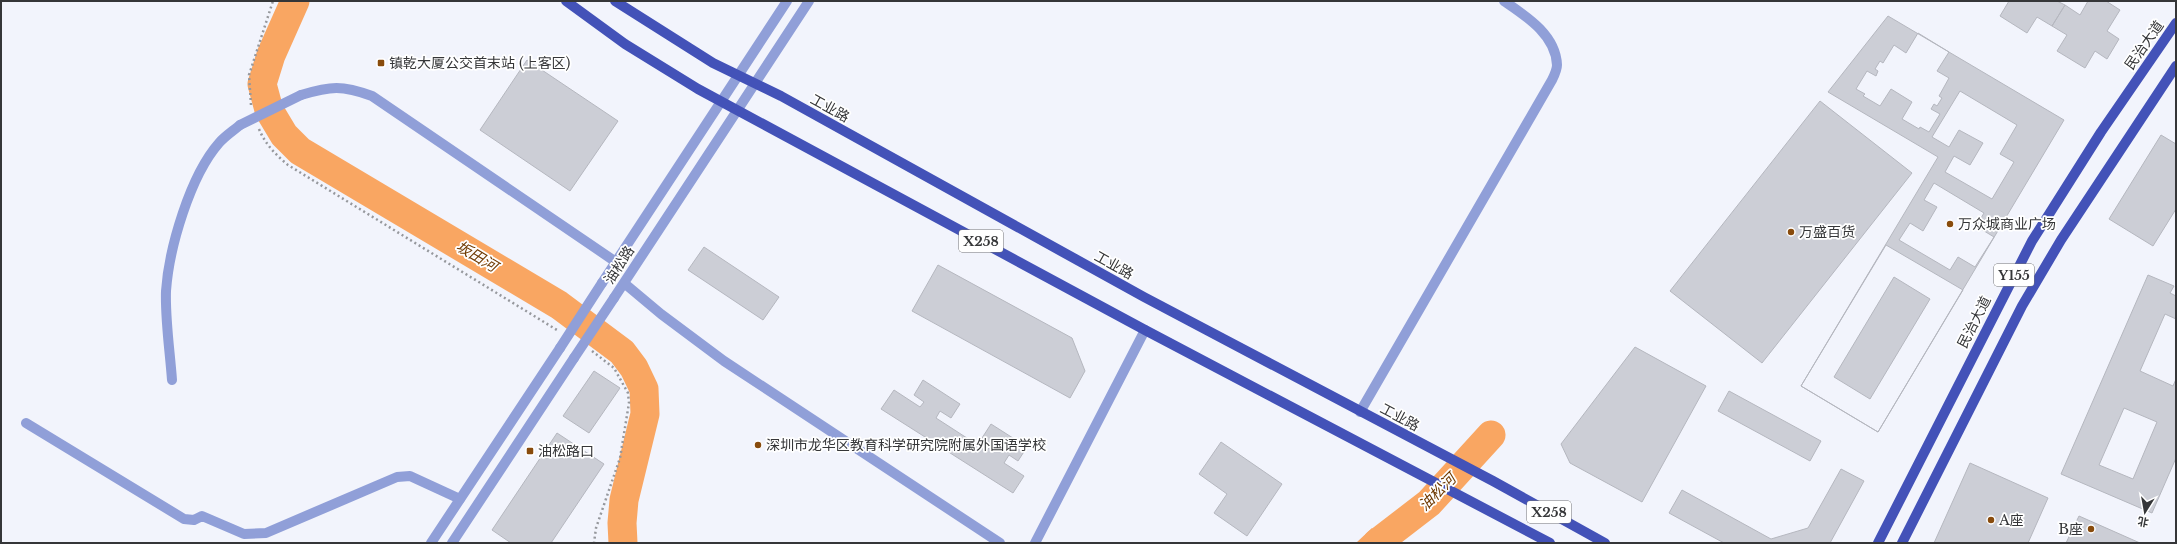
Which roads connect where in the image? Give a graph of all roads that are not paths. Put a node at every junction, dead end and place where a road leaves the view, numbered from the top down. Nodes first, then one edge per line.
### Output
1 (566, 1) edge
2 (615, 1) edge
3 (787, 1) edge
4 (809, 1) edge
5 (1504, 1) edge
6 (2176, 23) edge
7 (2176, 66) edge
8 (739, 75) junction
9 (756, 84) junction
10 (722, 101) junction
11 (738, 110) junction
12 (616, 262) junction
13 (624, 283) junction
14 (1145, 330) junction
15 (172, 380) dead end
16 (1360, 412) junction
17 (26, 423) dead end
18 (460, 499) junction
19 (431, 543) edge
20 (452, 543) edge
21 (1000, 543) edge
22 (1035, 543) edge
23 (1550, 543) edge
24 (1605, 543) edge
25 (1878, 543) edge
26 (1902, 543) edge

1 - 10 main road, X258
2 - 8 main road, 工业路 / X258
3 - 8 street, 油松路
4 - 9 street, 油松路
5 - 16 street
6 - 25 main road, 民治大道 / Y155
7 - 26 main road, Y155
8 - 9 main road, 工业路 / X258
8 - 10 street, 油松路
9 - 11 street, 油松路
9 - 16 main road, 工业路 / X258
10 - 11 main road, X258
10 - 12 street, 油松路
11 - 13 street, 油松路
11 - 14 main road, X258
12 - 15 street, bridge
12 - 18 street, 油松路, bridge
13 - 20 street, 油松路, bridge
13 - 21 street
14 - 22 street
14 - 23 main road, X258
16 - 24 main road, 工业路 / X258
17 - 18 street
18 - 19 street, 油松路

